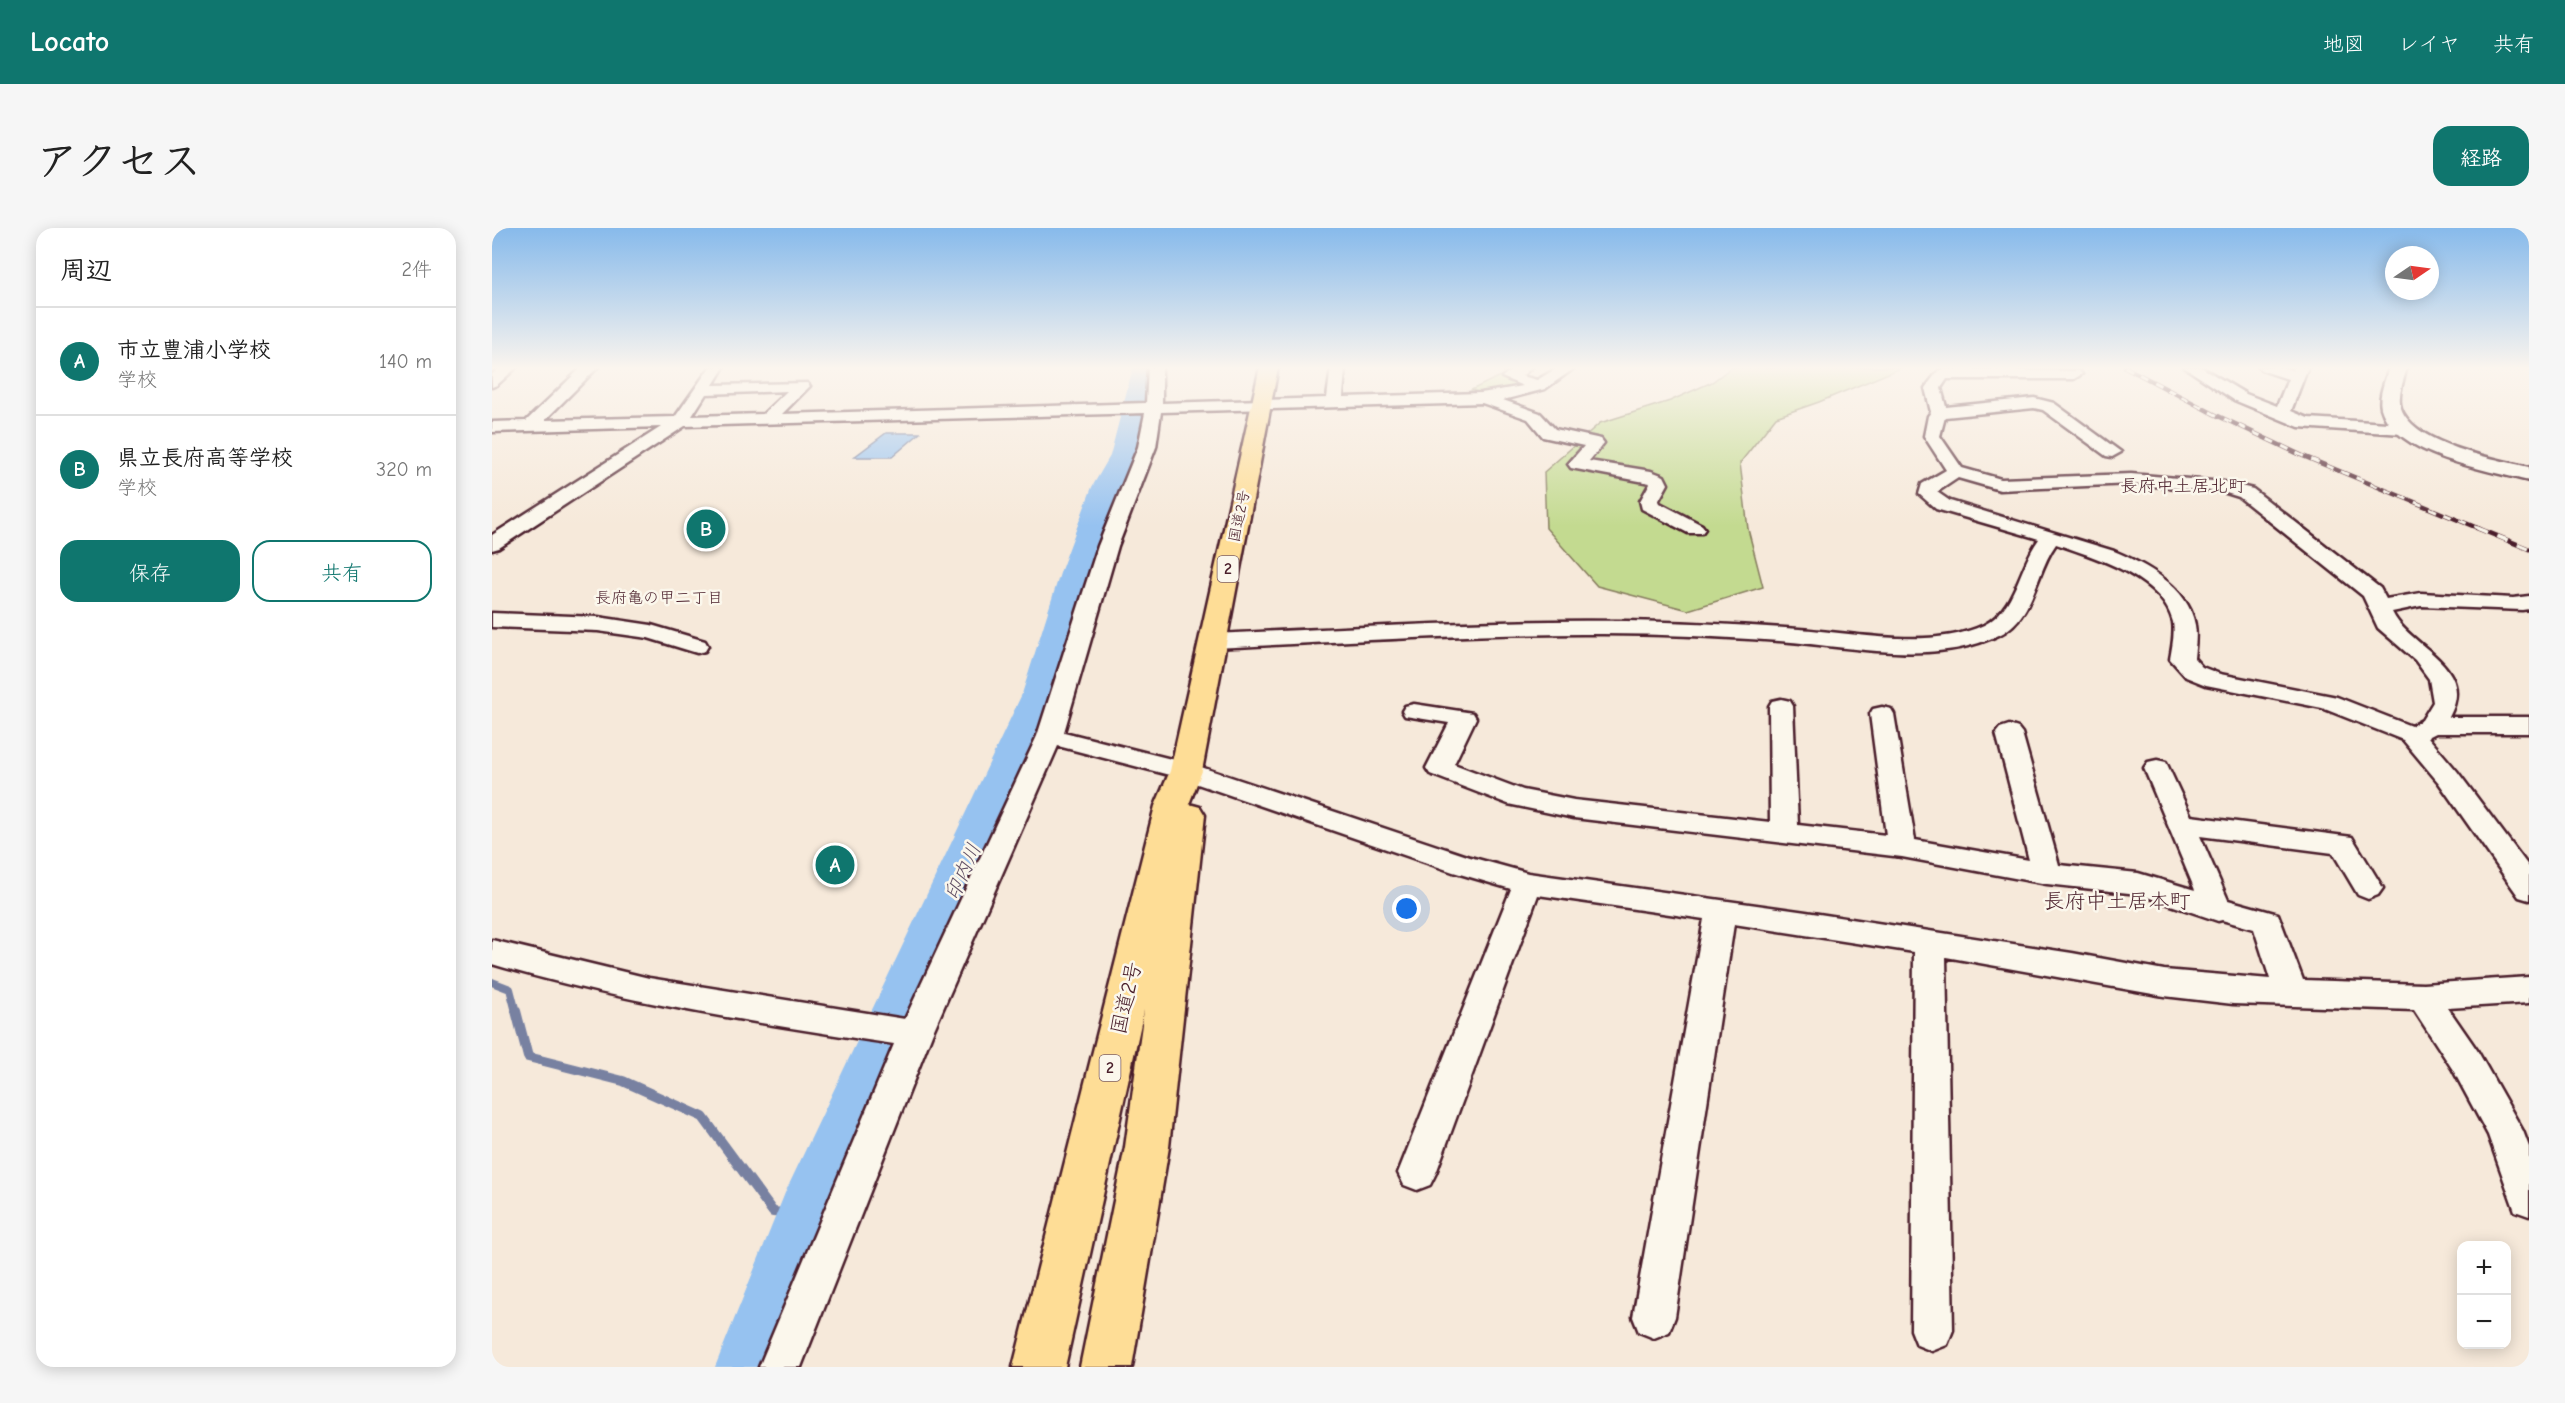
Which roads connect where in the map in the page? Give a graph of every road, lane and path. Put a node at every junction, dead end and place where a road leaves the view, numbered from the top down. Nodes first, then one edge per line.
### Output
1 (536, 420) edge
2 (734, 420) edge
3 (1147, 420) edge
4 (1259, 420) edge
5 (1537, 420) edge
6 (1937, 420) edge
7 (2067, 420) edge
8 (2303, 420) edge
9 (2398, 420) edge
10 (680, 422) junction
11 (530, 426) junction
12 (492, 427) edge
13 (2403, 429) junction
14 (2112, 452) dead end
15 (1956, 472) junction
16 (2529, 474) edge
17 (1695, 530) dead end
18 (2050, 538) junction
19 (492, 544) edge
20 (2529, 602) edge
21 (2379, 609) junction
22 (492, 620) edge
23 (1214, 640) junction
24 (697, 646) dead end
25 (1781, 706) dead end
26 (1414, 711) dead end
27 (1882, 714) dead end
28 (2529, 725) edge
29 (2422, 730) junction
30 (2009, 733) dead end
31 (1050, 736) junction
32 (2157, 768) dead end
33 (1186, 771) junction
34 (2182, 824) junction
35 (1784, 833) junction
36 (1902, 847) junction
37 (2047, 874) junction
38 (1528, 883) junction
39 (2368, 888) dead end
40 (2529, 889) edge
41 (2218, 910) junction
42 (1720, 913) junction
43 (1930, 944) junction
44 (492, 952) edge
45 (2529, 990) edge
46 (2291, 994) junction
47 (2423, 997) junction
48 (915, 1034) junction
49 (1417, 1173) dead end
50 (2529, 1198) edge
51 (1654, 1317) dead end
52 (1932, 1330) dead end
53 (780, 1367) edge
54 (1039, 1367) edge
55 (1106, 1367) edge

1 - 11 street
2 - 10 street
3 - 31 street
4 - 23 highway, 国道2号 / 2
5 - 17 street
6 - 15 street
7 - 14 street
8 - 13 street
9 - 13 street
10 - 11 street
10 - 19 street
11 - 12 street
13 - 16 street
15 - 18 street
15 - 21 street
18 - 23 street
18 - 29 street
20 - 21 street
21 - 29 street
22 - 24 street
23 - 33 highway, 国道2号 / 2
25 - 35 street
26 - 35 street
27 - 36 street
28 - 29 street
29 - 40 street
30 - 37 street
31 - 33 street
31 - 48 street
32 - 34 street
33 - 38 street
33 - 54 highway, 国道2号 / 2
33 - 55 highway, 国道2号 / 2
34 - 39 street
34 - 41 street
35 - 36 street
36 - 37 street
37 - 41 street
38 - 42 street
38 - 49 street
41 - 46 street
42 - 43 street
42 - 51 street
43 - 46 street
43 - 52 street
44 - 48 street
45 - 47 street
46 - 47 street
47 - 50 street
48 - 53 street

